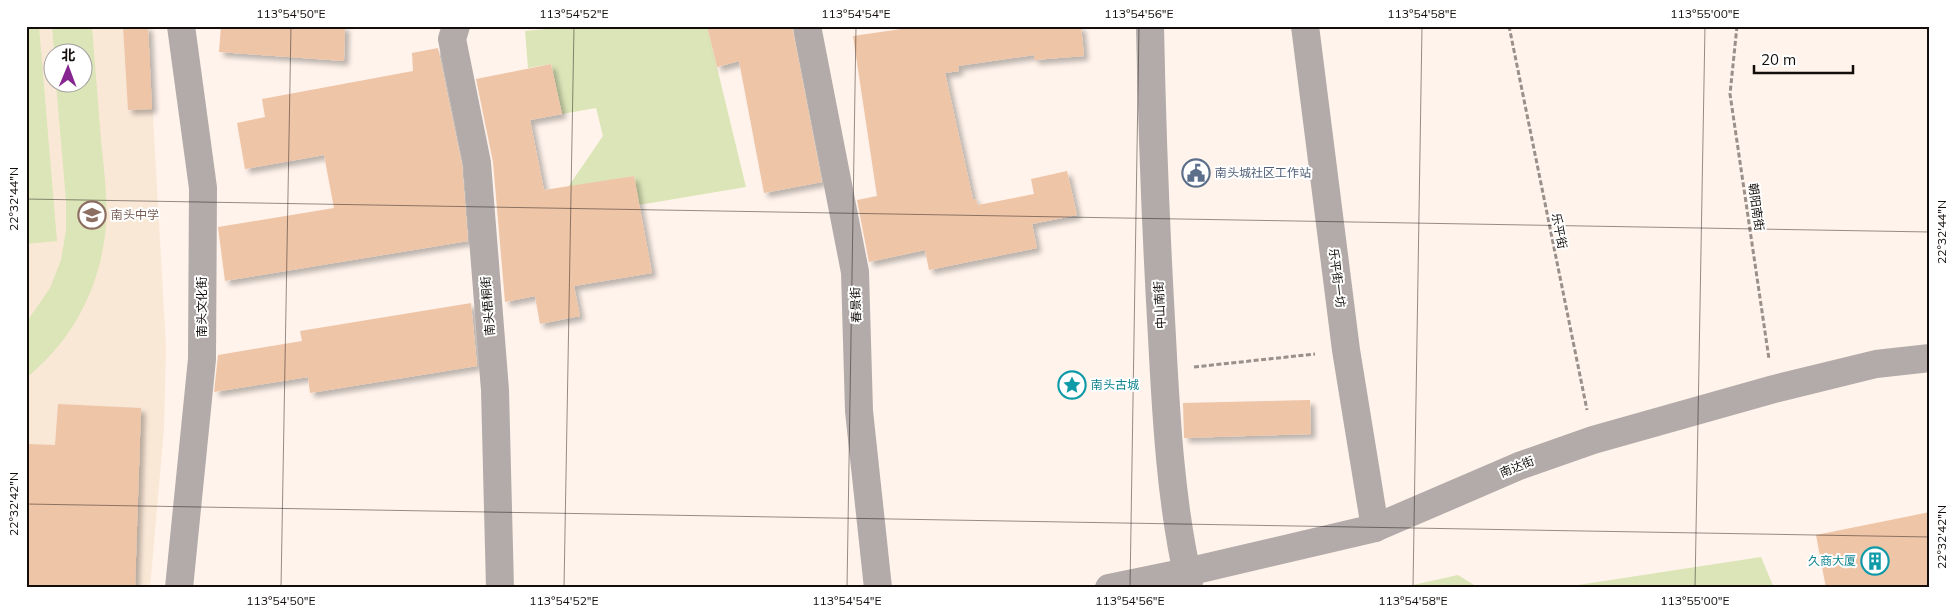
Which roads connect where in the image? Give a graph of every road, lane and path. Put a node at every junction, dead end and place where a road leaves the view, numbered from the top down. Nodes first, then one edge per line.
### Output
1 (181, 26) edge
2 (456, 26) edge
3 (807, 26) edge
4 (1150, 26) edge
5 (1305, 26) edge
6 (1509, 26) edge
7 (1737, 26) edge
8 (1346, 350) junction
9 (1930, 358) edge
10 (1164, 371) junction
11 (1774, 389) junction
12 (1593, 440) junction
13 (1375, 528) junction
14 (1188, 577) junction
15 (179, 588) edge
16 (500, 588) edge
17 (878, 588) edge
18 (1109, 588) edge

1 - 15 street, 南头文化街
2 - 16 street, 南头梧桐街
3 - 17 street, 春景街
4 - 10 street, 中山南街
5 - 8 street, 乐平街一坊
6 - 12 path, 乐平街
7 - 11 path, 朝阳南街
8 - 10 path
8 - 13 street, 乐平街一坊
9 - 11 street, 南达街
10 - 14 street, 中山南街
11 - 12 street, 南达街
12 - 13 street, 南达街
13 - 14 street, 南达街
14 - 18 street, 南达街

